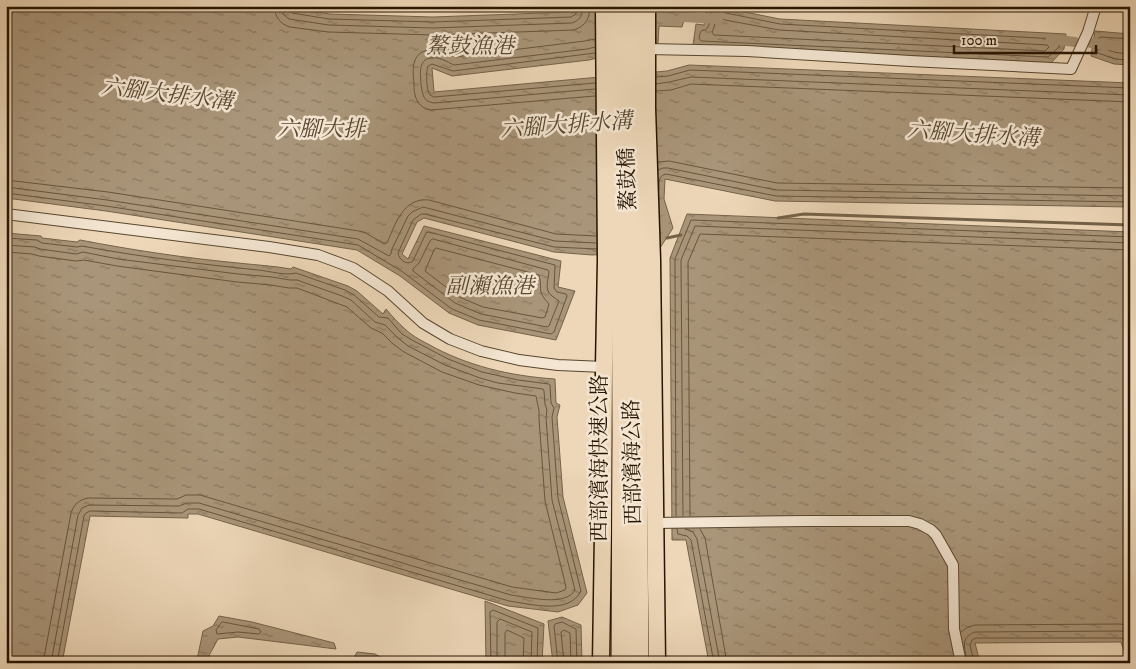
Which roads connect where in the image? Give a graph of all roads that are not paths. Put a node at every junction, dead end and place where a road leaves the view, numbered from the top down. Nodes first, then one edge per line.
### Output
1 (604, 6) edge
2 (620, 6) edge
3 (634, 6) edge
4 (647, 6) edge
5 (1096, 6) edge
6 (647, 50) junction
7 (6, 214) edge
8 (628, 257) junction
9 (604, 367) junction
10 (654, 524) junction
11 (601, 663) edge
12 (621, 663) edge
13 (639, 663) edge
14 (656, 663) edge
15 (961, 663) edge

1 - 8 main road, 鰲鼓橋
2 - 8 highway, 鰲鼓橋
3 - 8 highway, 鰲鼓橋
4 - 6 main road, 鰲鼓橋
5 - 6 street
6 - 8 main road, 鰲鼓橋
7 - 9 street
8 - 9 main road, 西部濱海公路
8 - 10 main road, 西部濱海公路
8 - 12 highway, 西部濱海快速公路
8 - 13 highway, 西部濱海快速公路
9 - 11 main road, 西部濱海公路
10 - 14 main road, 西部濱海公路
10 - 15 street

